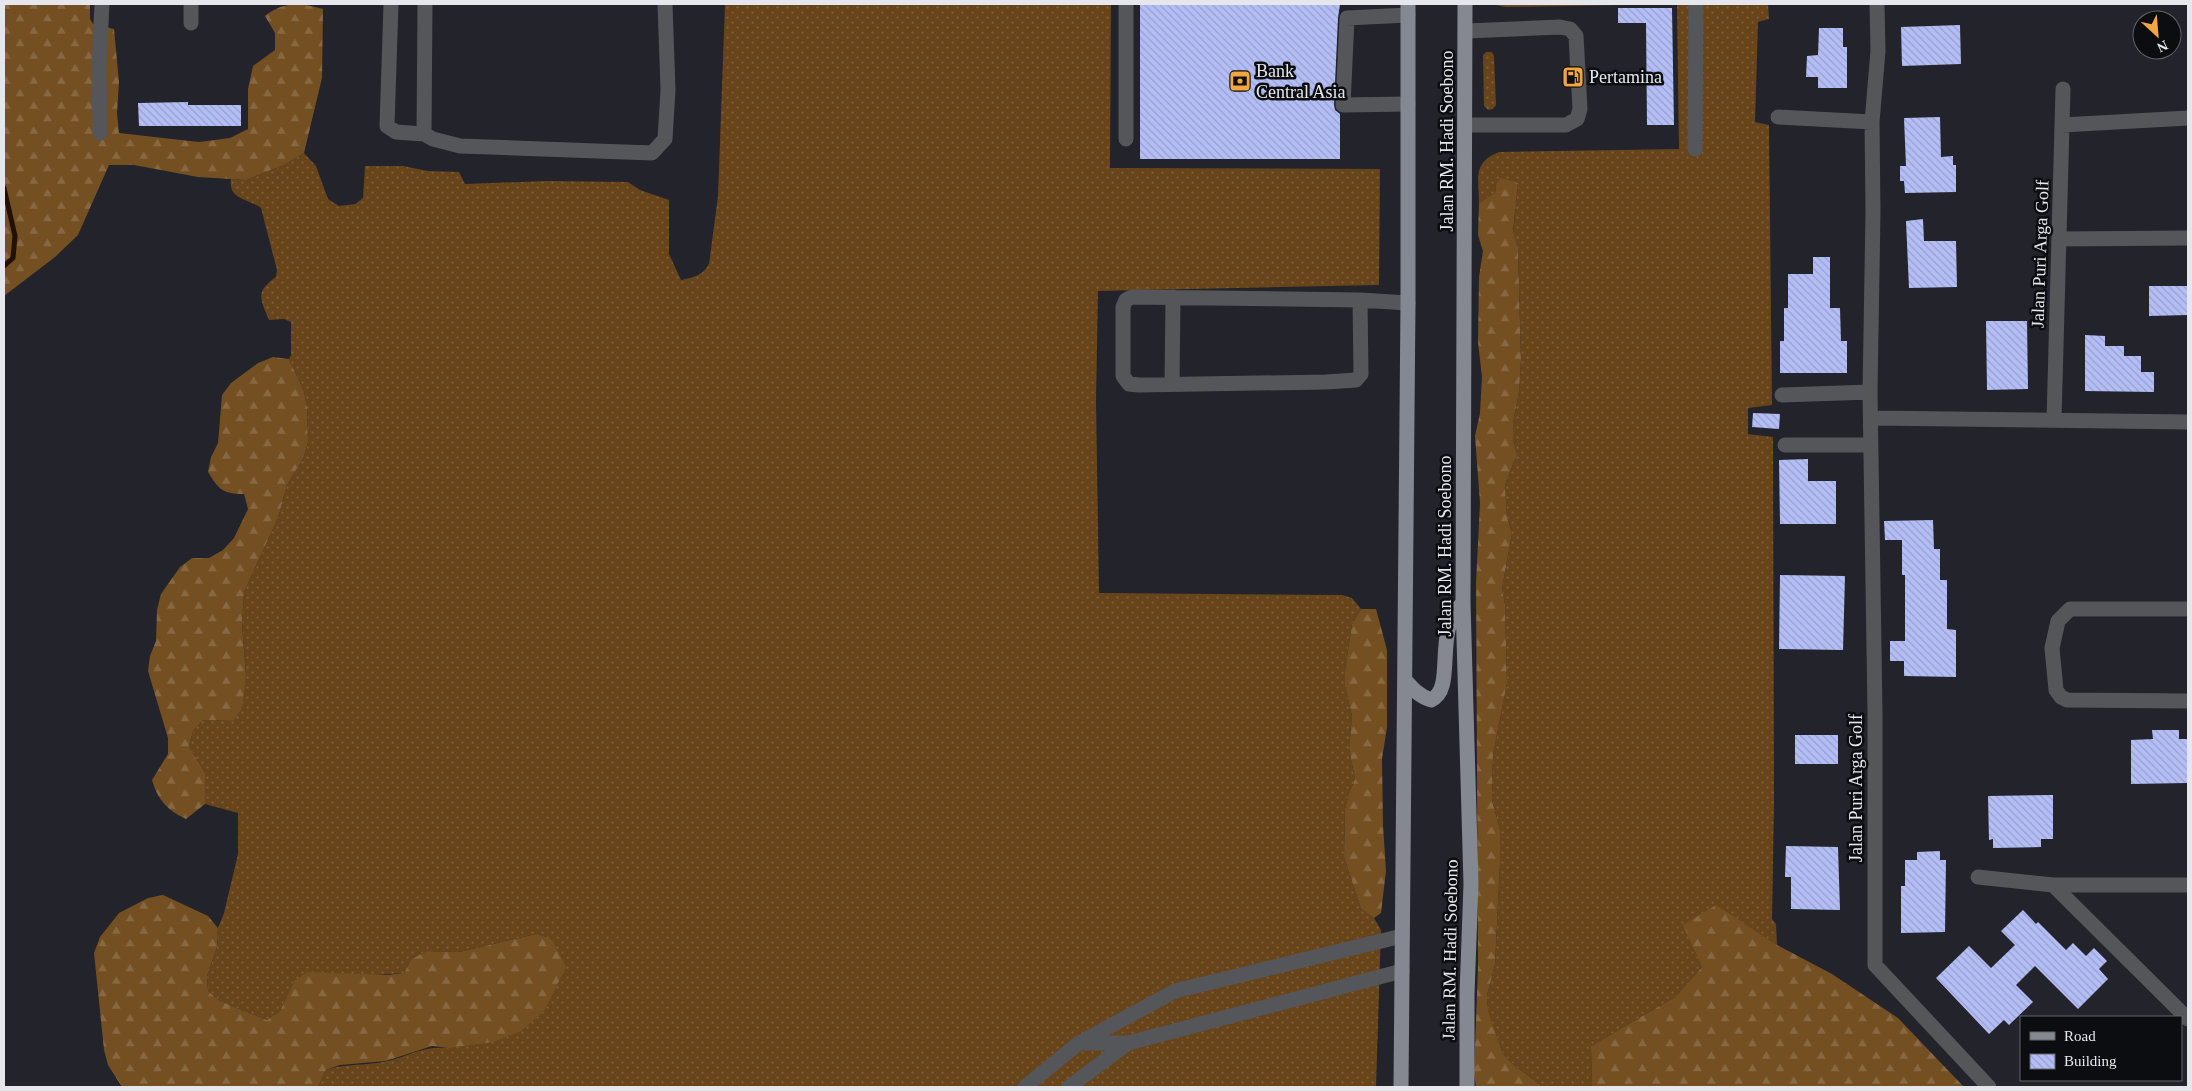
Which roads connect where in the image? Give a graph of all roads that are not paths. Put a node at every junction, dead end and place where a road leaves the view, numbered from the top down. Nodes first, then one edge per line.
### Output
1 (102, 4) edge
2 (192, 4) edge
3 (391, 4) edge
4 (425, 4) edge
5 (665, 4) edge
6 (1126, 4) edge
7 (1465, 4) edge
8 (1696, 4) edge
9 (1877, 4) edge
10 (1408, 9) edge
11 (191, 23) dead end
12 (1466, 31) junction
13 (2063, 88) dead end
14 (1408, 104) junction
15 (1778, 116) dead end
16 (2188, 118) edge
17 (1872, 122) junction
18 (1466, 125) junction
19 (2062, 125) junction
20 (100, 132) dead end
21 (424, 134) junction
22 (1126, 139) dead end
23 (1696, 149) dead end
24 (2188, 238) edge
25 (2060, 239) junction
26 (1173, 297) junction
27 (1360, 300) junction
28 (1408, 303) junction
29 (1172, 384) junction
30 (1870, 392) junction
31 (1782, 395) dead end
32 (1872, 418) junction
33 (2054, 420) junction
34 (2188, 422) edge
35 (1785, 445) dead end
36 (1871, 445) junction
37 (1463, 602) junction
38 (2188, 609) edge
39 (1405, 680) junction
40 (2188, 701) edge
41 (1978, 877) dead end
42 (2053, 885) junction
43 (2188, 885) edge
44 (1402, 936) junction
45 (1402, 971) junction
46 (2188, 1019) edge
47 (1079, 1043) junction
48 (1128, 1043) junction
49 (1025, 1087) edge
50 (1068, 1087) edge
51 (1401, 1087) edge
52 (1467, 1087) edge
53 (1988, 1087) edge

1 - 20 street
2 - 11 street
3 - 21 street
4 - 21 street
5 - 21 street
6 - 22 street
7 - 12 main road, Jalan RM. Hadi Soebono
8 - 23 street
9 - 17 street, Jalan Puri Arga Golf
10 - 14 main road
10 - 14 street
12 - 18 main road, Jalan RM. Hadi Soebono
12 - 18 street
13 - 19 street, Jalan Puri Arga Golf
14 - 28 main road
15 - 17 street
16 - 19 street
17 - 30 street, Jalan Puri Arga Golf
18 - 37 main road, Jalan RM. Hadi Soebono
19 - 25 street, Jalan Puri Arga Golf
24 - 25 street
25 - 33 street, Jalan Puri Arga Golf
26 - 27 street
26 - 29 street
26 - 29 street
27 - 28 street
27 - 29 street
28 - 39 main road
30 - 31 street
30 - 32 street, Jalan Puri Arga Golf
32 - 33 street
32 - 36 street, Jalan Puri Arga Golf
33 - 34 street
35 - 36 street
36 - 53 street, Jalan Puri Arga Golf
37 - 39 main road
37 - 52 main road, Jalan RM. Hadi Soebono
38 - 40 street
39 - 44 main road
41 - 42 street
42 - 43 street
42 - 46 street
44 - 45 main road
44 - 47 street
45 - 48 street
45 - 51 main road
47 - 48 street
47 - 49 street
48 - 50 street

